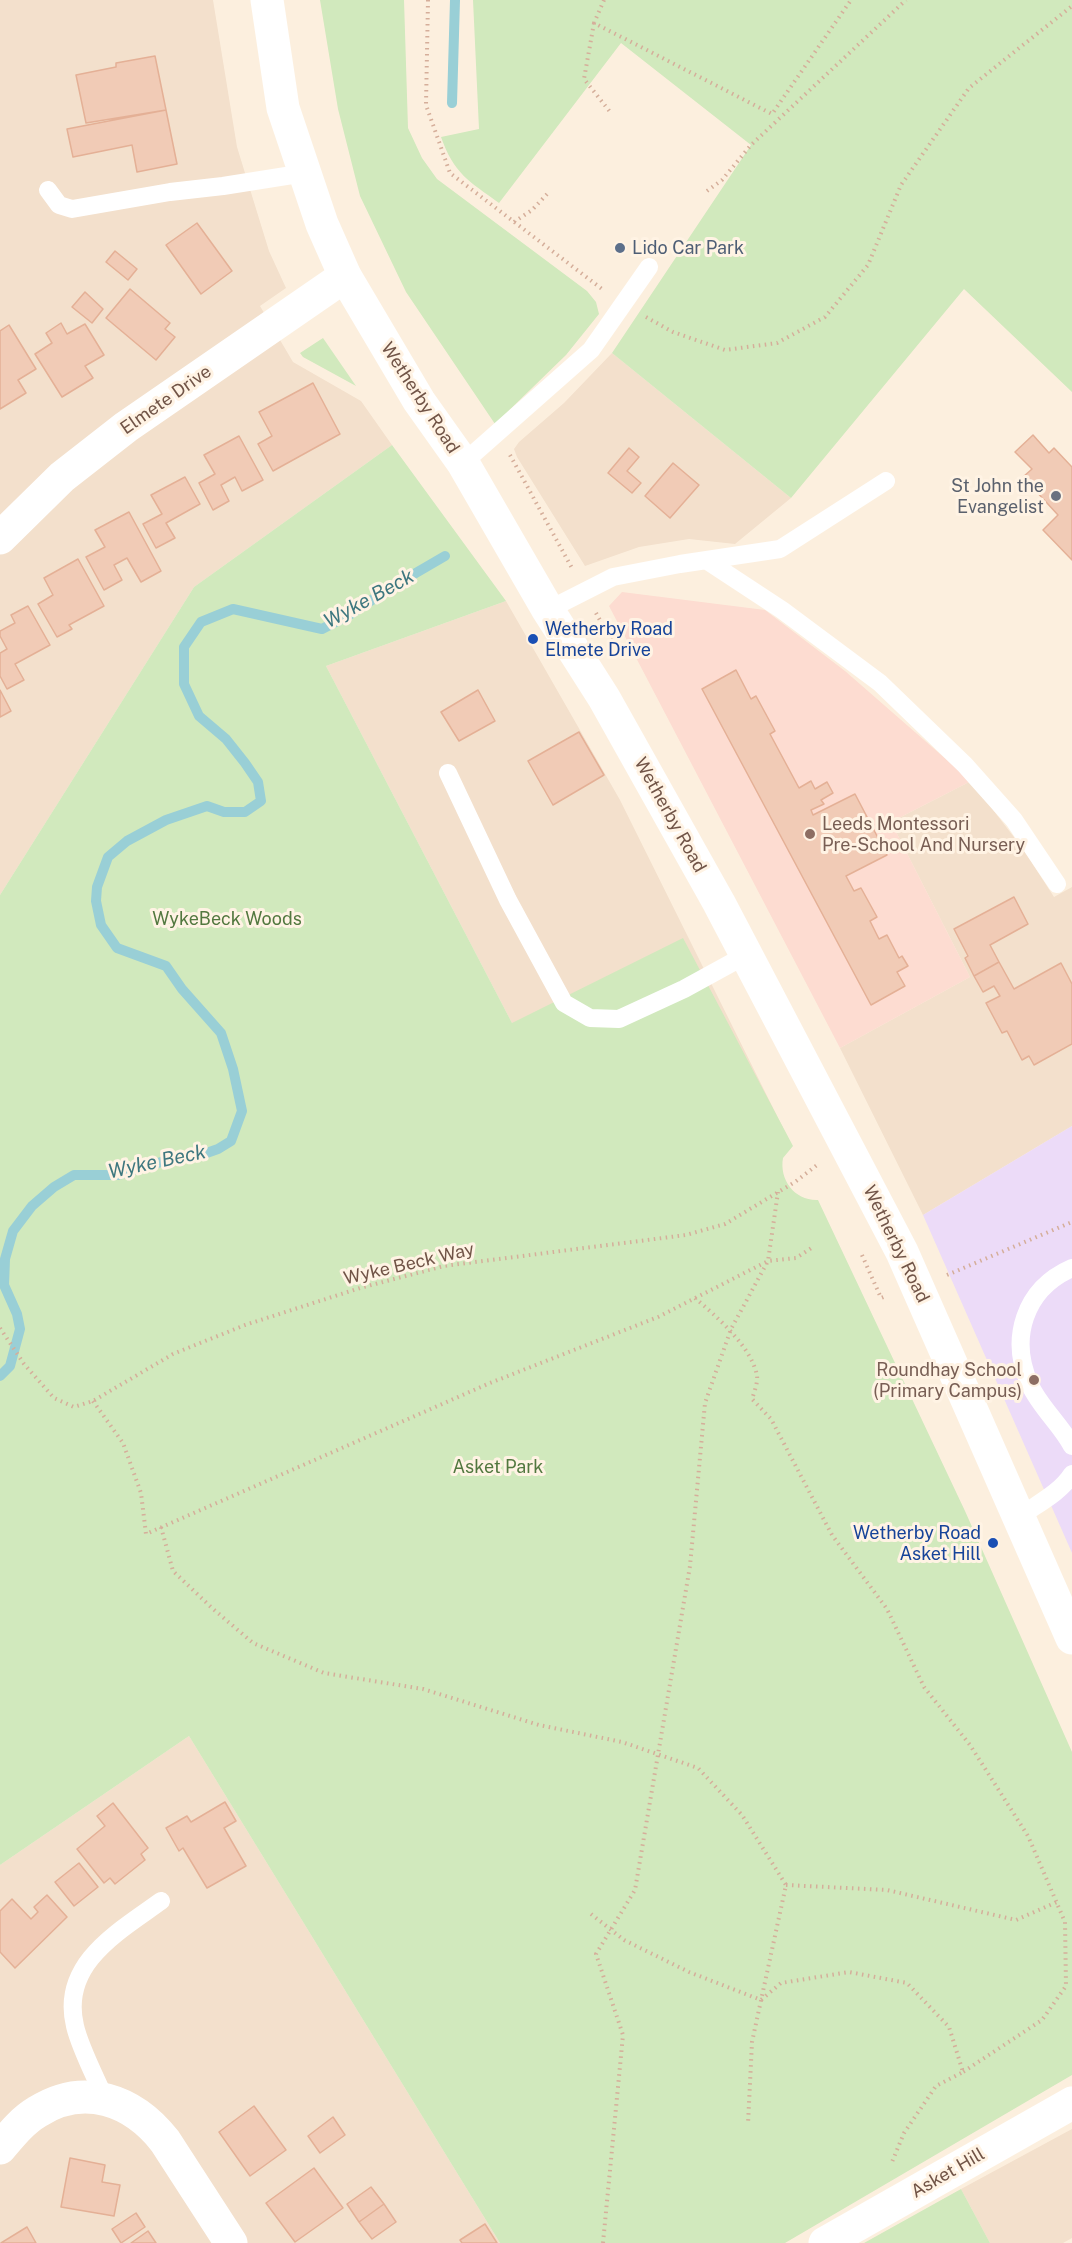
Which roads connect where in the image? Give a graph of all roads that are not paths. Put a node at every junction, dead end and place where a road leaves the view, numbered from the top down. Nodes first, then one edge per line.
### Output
1 (267, 0) edge
2 (304, 173) junction
3 (48, 190) dead end
4 (650, 267) dead end
5 (345, 276) junction
6 (463, 463) junction
7 (886, 481) dead end
8 (0, 537) edge
9 (705, 560) junction
10 (548, 610) junction
11 (448, 772) dead end
12 (1057, 884) dead end
13 (746, 955) junction
14 (1072, 1268) edge
15 (1069, 1435) edge
16 (1072, 1474) edge
17 (1019, 1517) junction
18 (1072, 1638) edge
19 (161, 1901) dead end
20 (105, 2099) junction
21 (1072, 2103) edge
22 (0, 2148) edge
23 (231, 2243) edge
24 (825, 2243) edge

1 - 2 street, Wetherby Road
2 - 3 lane
2 - 5 street, Wetherby Road
4 - 6 lane
5 - 6 street, Wetherby Road
5 - 8 street, Elmete Drive
6 - 10 street, Wetherby Road
7 - 9 lane
9 - 10 lane
9 - 12 lane
10 - 13 street, Wetherby Road
11 - 13 lane
13 - 17 street, Wetherby Road
14 - 15 lane
16 - 17 lane
17 - 18 street, Wetherby Road
19 - 20 lane
20 - 22 street
20 - 23 street
21 - 24 street, Asket Hill

